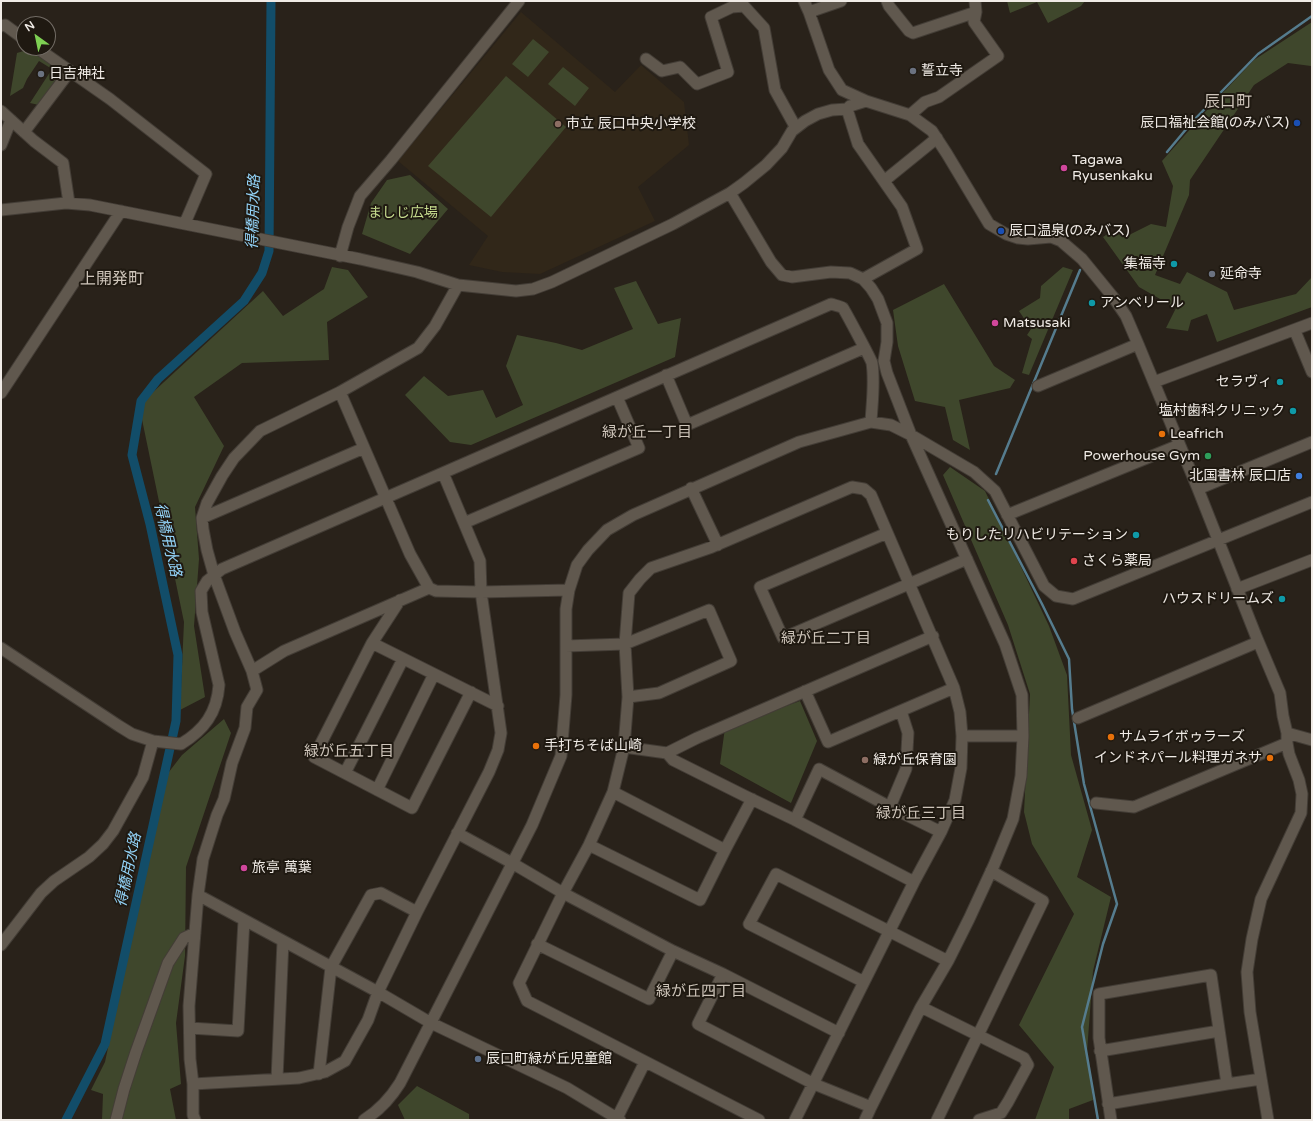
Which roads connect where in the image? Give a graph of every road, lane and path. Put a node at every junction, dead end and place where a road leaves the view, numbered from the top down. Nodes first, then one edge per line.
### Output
1 (519, 1) edge
2 (804, 1) edge
3 (841, 1) edge
4 (887, 1) edge
5 (975, 6) edge
6 (809, 12) junction
7 (1, 26) edge
8 (16, 34) edge
9 (48, 56) edge
10 (646, 59) dead end
11 (70, 71) junction
12 (866, 101) junction
13 (847, 110) junction
14 (1, 111) edge
15 (910, 116) junction
16 (11, 120) junction
17 (796, 128) junction
18 (24, 132) junction
19 (937, 138) junction
20 (1, 145) edge
21 (884, 181) junction
22 (730, 192) junction
23 (70, 203) junction
24 (1, 210) edge
25 (121, 211) junction
26 (185, 223) junction
27 (340, 256) junction
28 (863, 279) junction
29 (458, 285) junction
30 (1312, 323) edge
31 (1295, 331) junction
32 (1138, 344) junction
33 (864, 348) junction
34 (1312, 372) edge
35 (666, 375) junction
36 (1154, 382) junction
37 (1038, 386) dead end
38 (340, 392) junction
39 (1, 393) edge
40 (617, 397) junction
41 (871, 422) junction
42 (912, 435) junction
43 (1312, 442) edge
44 (1179, 444) junction
45 (364, 448) junction
46 (443, 473) junction
47 (692, 488) junction
48 (1198, 489) junction
49 (386, 498) junction
50 (1312, 502) edge
51 (1007, 515) junction
52 (202, 518) junction
53 (464, 523) junction
54 (887, 533) junction
55 (1217, 541) junction
56 (718, 545) junction
57 (967, 559) junction
58 (1312, 560) edge
59 (214, 575) junction
60 (910, 584) junction
61 (429, 588) junction
62 (1237, 589) junction
63 (569, 590) junction
64 (481, 592) junction
65 (400, 600) junction
66 (933, 636) junction
67 (1258, 642) junction
68 (372, 643) junction
69 (626, 644) junction
70 (566, 646) junction
71 (1, 648) edge
72 (403, 659) junction
73 (252, 671) junction
74 (434, 674) junction
75 (954, 688) junction
76 (805, 691) junction
77 (470, 692) junction
78 (628, 697) junction
79 (498, 706) junction
80 (901, 711) junction
81 (1078, 718) dead end
82 (962, 736) junction
83 (1023, 736) junction
84 (1287, 738) junction
85 (1312, 740) edge
86 (159, 742) junction
87 (624, 747) junction
88 (667, 753) junction
89 (345, 773) junction
90 (377, 790) junction
91 (614, 792) junction
92 (752, 799) junction
93 (1096, 803) dead end
94 (890, 807) junction
95 (795, 820) junction
96 (941, 832) junction
97 (458, 833) junction
98 (589, 845) junction
99 (725, 850) junction
100 (512, 863) junction
101 (992, 871) junction
102 (914, 882) junction
103 (563, 893) junction
104 (198, 895) junction
105 (417, 912) junction
106 (244, 920) junction
107 (890, 932) junction
108 (195, 933) junction
109 (283, 941) junction
110 (537, 944) junction
111 (1, 945) edge
112 (673, 951) junction
113 (948, 961) junction
114 (331, 967) junction
115 (723, 974) junction
116 (864, 982) junction
117 (378, 992) junction
118 (921, 1007) junction
119 (431, 1023) junction
120 (190, 1028) junction
121 (1219, 1031) junction
122 (839, 1033) junction
123 (977, 1035) junction
124 (1100, 1051) junction
125 (645, 1062) junction
126 (319, 1074) junction
127 (277, 1079) junction
128 (1261, 1079) junction
129 (193, 1084) junction
130 (814, 1084) junction
131 (1227, 1084) junction
132 (1108, 1104) junction
133 (871, 1107) junction
134 (116, 1120) edge
135 (194, 1120) edge
136 (364, 1120) edge
137 (618, 1120) edge
138 (759, 1120) edge
139 (796, 1120) edge
140 (865, 1120) edge
141 (937, 1120) edge
142 (979, 1120) edge
143 (1110, 1120) edge
144 (1268, 1120) edge

1 - 27 street
2 - 6 street
3 - 6 street
4 - 5 street
5 - 15 street
6 - 12 street
7 - 8 street
9 - 11 street
10 - 17 street
11 - 18 street
11 - 26 street
12 - 13 street
12 - 15 street
13 - 17 street
13 - 21 street
14 - 16 street
15 - 19 street
16 - 18 street
16 - 20 street
17 - 22 street
18 - 23 street
19 - 21 street
19 - 32 street
21 - 28 street
22 - 28 street
22 - 29 street
23 - 24 street
23 - 25 street
25 - 26 street
25 - 39 street
26 - 27 street
27 - 29 street
28 - 42 street
29 - 38 street
30 - 31 street
31 - 34 street
31 - 36 street
32 - 36 street
32 - 37 street
33 - 35 street
33 - 35 street
33 - 41 street
35 - 40 street
36 - 44 street
38 - 45 street
38 - 52 street
40 - 46 street
40 - 53 street
41 - 42 street
41 - 47 street
42 - 51 street
42 - 57 street
43 - 48 street
44 - 48 street
44 - 51 street
45 - 49 street
45 - 52 street
46 - 49 street
46 - 53 street
47 - 56 street
47 - 63 street
48 - 55 street
49 - 59 street
49 - 61 street
50 - 55 street
51 - 55 street
52 - 59 street
53 - 64 street
54 - 56 street
54 - 60 street
54 - 60 street
55 - 62 street
56 - 69 street
57 - 60 street
57 - 83 street
58 - 62 street
59 - 73 street
59 - 86 street
60 - 66 street
61 - 64 street
61 - 65 street
62 - 67 street
63 - 64 street
63 - 70 street
64 - 79 street
65 - 68 street
65 - 73 street
66 - 75 street
66 - 76 street
67 - 81 street
67 - 84 street
68 - 72 street
68 - 89 street
69 - 70 street
69 - 78 street
69 - 78 street
70 - 100 street
71 - 86 street
72 - 74 street
72 - 89 street
73 - 104 street
74 - 77 street
74 - 90 street
75 - 80 street
75 - 82 street
76 - 80 street
76 - 88 street
77 - 79 street
77 - 90 street
78 - 87 street
79 - 97 street
80 - 94 street
82 - 83 street
82 - 96 street
83 - 101 street
84 - 85 street
84 - 93 street
84 - 128 street
86 - 111 street
87 - 88 street
87 - 91 street
88 - 92 street
89 - 90 street
91 - 98 street
91 - 99 street
92 - 95 street
92 - 99 street
94 - 95 street
94 - 96 street
95 - 102 street
96 - 102 street
97 - 100 street
97 - 105 street
98 - 99 street
98 - 103 street
100 - 103 street
100 - 119 street
101 - 113 street
101 - 123 street
102 - 107 street
103 - 110 street
103 - 112 street
104 - 106 street
104 - 108 street
105 - 114 street
105 - 117 street
106 - 109 street
106 - 120 street
107 - 113 street
107 - 116 street
107 - 116 street
108 - 120 street
108 - 134 street
109 - 114 street
109 - 127 street
110 - 112 street
110 - 125 street
112 - 115 street
113 - 118 street
114 - 117 street
114 - 126 street
115 - 122 street
115 - 130 street
116 - 122 street
117 - 119 street
117 - 126 street
118 - 123 street
118 - 133 street
119 - 136 street
119 - 137 street
120 - 129 street
121 - 124 street
121 - 124 street
121 - 131 street
122 - 130 street
123 - 141 street
123 - 142 street
124 - 132 street
125 - 137 street
125 - 138 street
126 - 127 street
127 - 129 street
128 - 131 street
128 - 144 street
129 - 135 street
130 - 133 street
130 - 139 street
131 - 132 street
132 - 143 street
133 - 140 street

